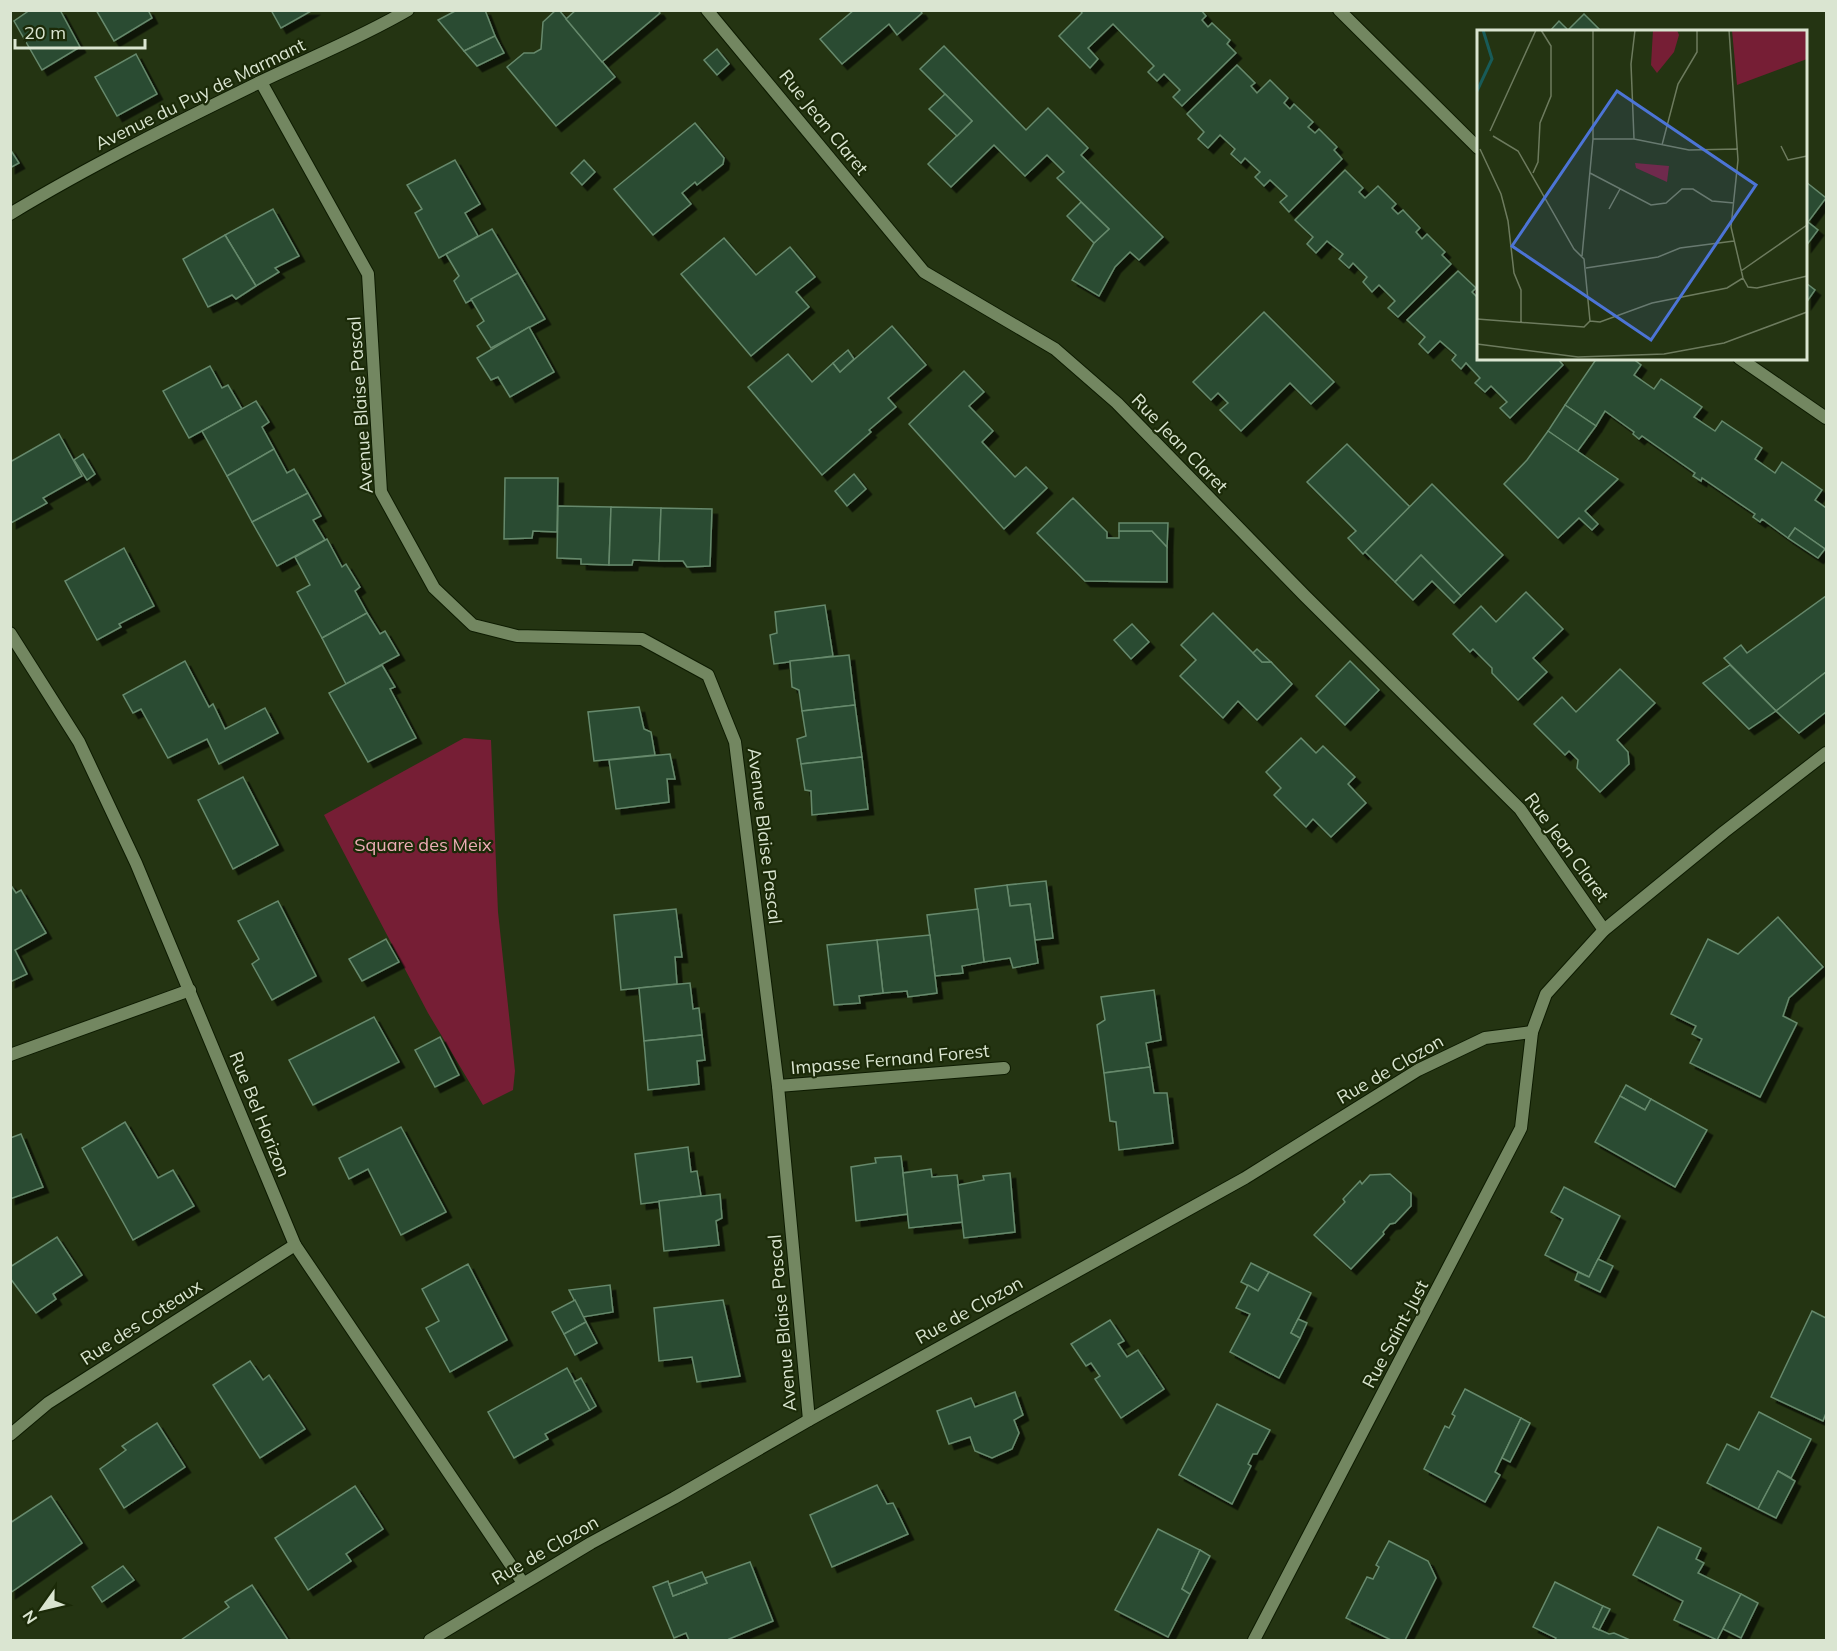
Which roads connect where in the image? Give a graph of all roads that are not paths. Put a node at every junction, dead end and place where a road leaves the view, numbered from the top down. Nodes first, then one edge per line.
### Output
1 (408, 10) edge
2 (707, 10) edge
3 (1339, 10) edge
4 (261, 82) junction
5 (1477, 146) edge
6 (10, 214) edge
7 (1742, 360) edge
8 (1827, 418) edge
9 (10, 633) edge
10 (1827, 753) edge
11 (1604, 930) junction
12 (190, 990) junction
13 (1532, 1032) junction
14 (10, 1055) edge
15 (1004, 1068) dead end
16 (778, 1086) junction
17 (295, 1245) junction
18 (809, 1420) junction
19 (10, 1435) edge
20 (523, 1583) junction
21 (430, 1641) edge
22 (1254, 1641) edge

1 - 4 street, Avenue du Puy de Marmant
2 - 11 street, Rue Jean Claret
3 - 5 street
4 - 6 street, Avenue du Puy de Marmant
4 - 16 street, Avenue Blaise Pascal
7 - 8 street
9 - 12 street, Rue Bel Horizon
10 - 11 street, Rue Saint-Just
11 - 13 street, Rue Saint-Just
12 - 14 street
12 - 17 street, Rue Bel Horizon
13 - 18 street, Rue de Clozon
13 - 22 street, Rue Saint-Just
15 - 16 street, Impasse Fernand Forest
16 - 18 street, Avenue Blaise Pascal
17 - 19 street, Rue des Coteaux
17 - 20 street, Rue Bel Horizon
18 - 20 street, Rue de Clozon
20 - 21 street, Rue de Clozon

